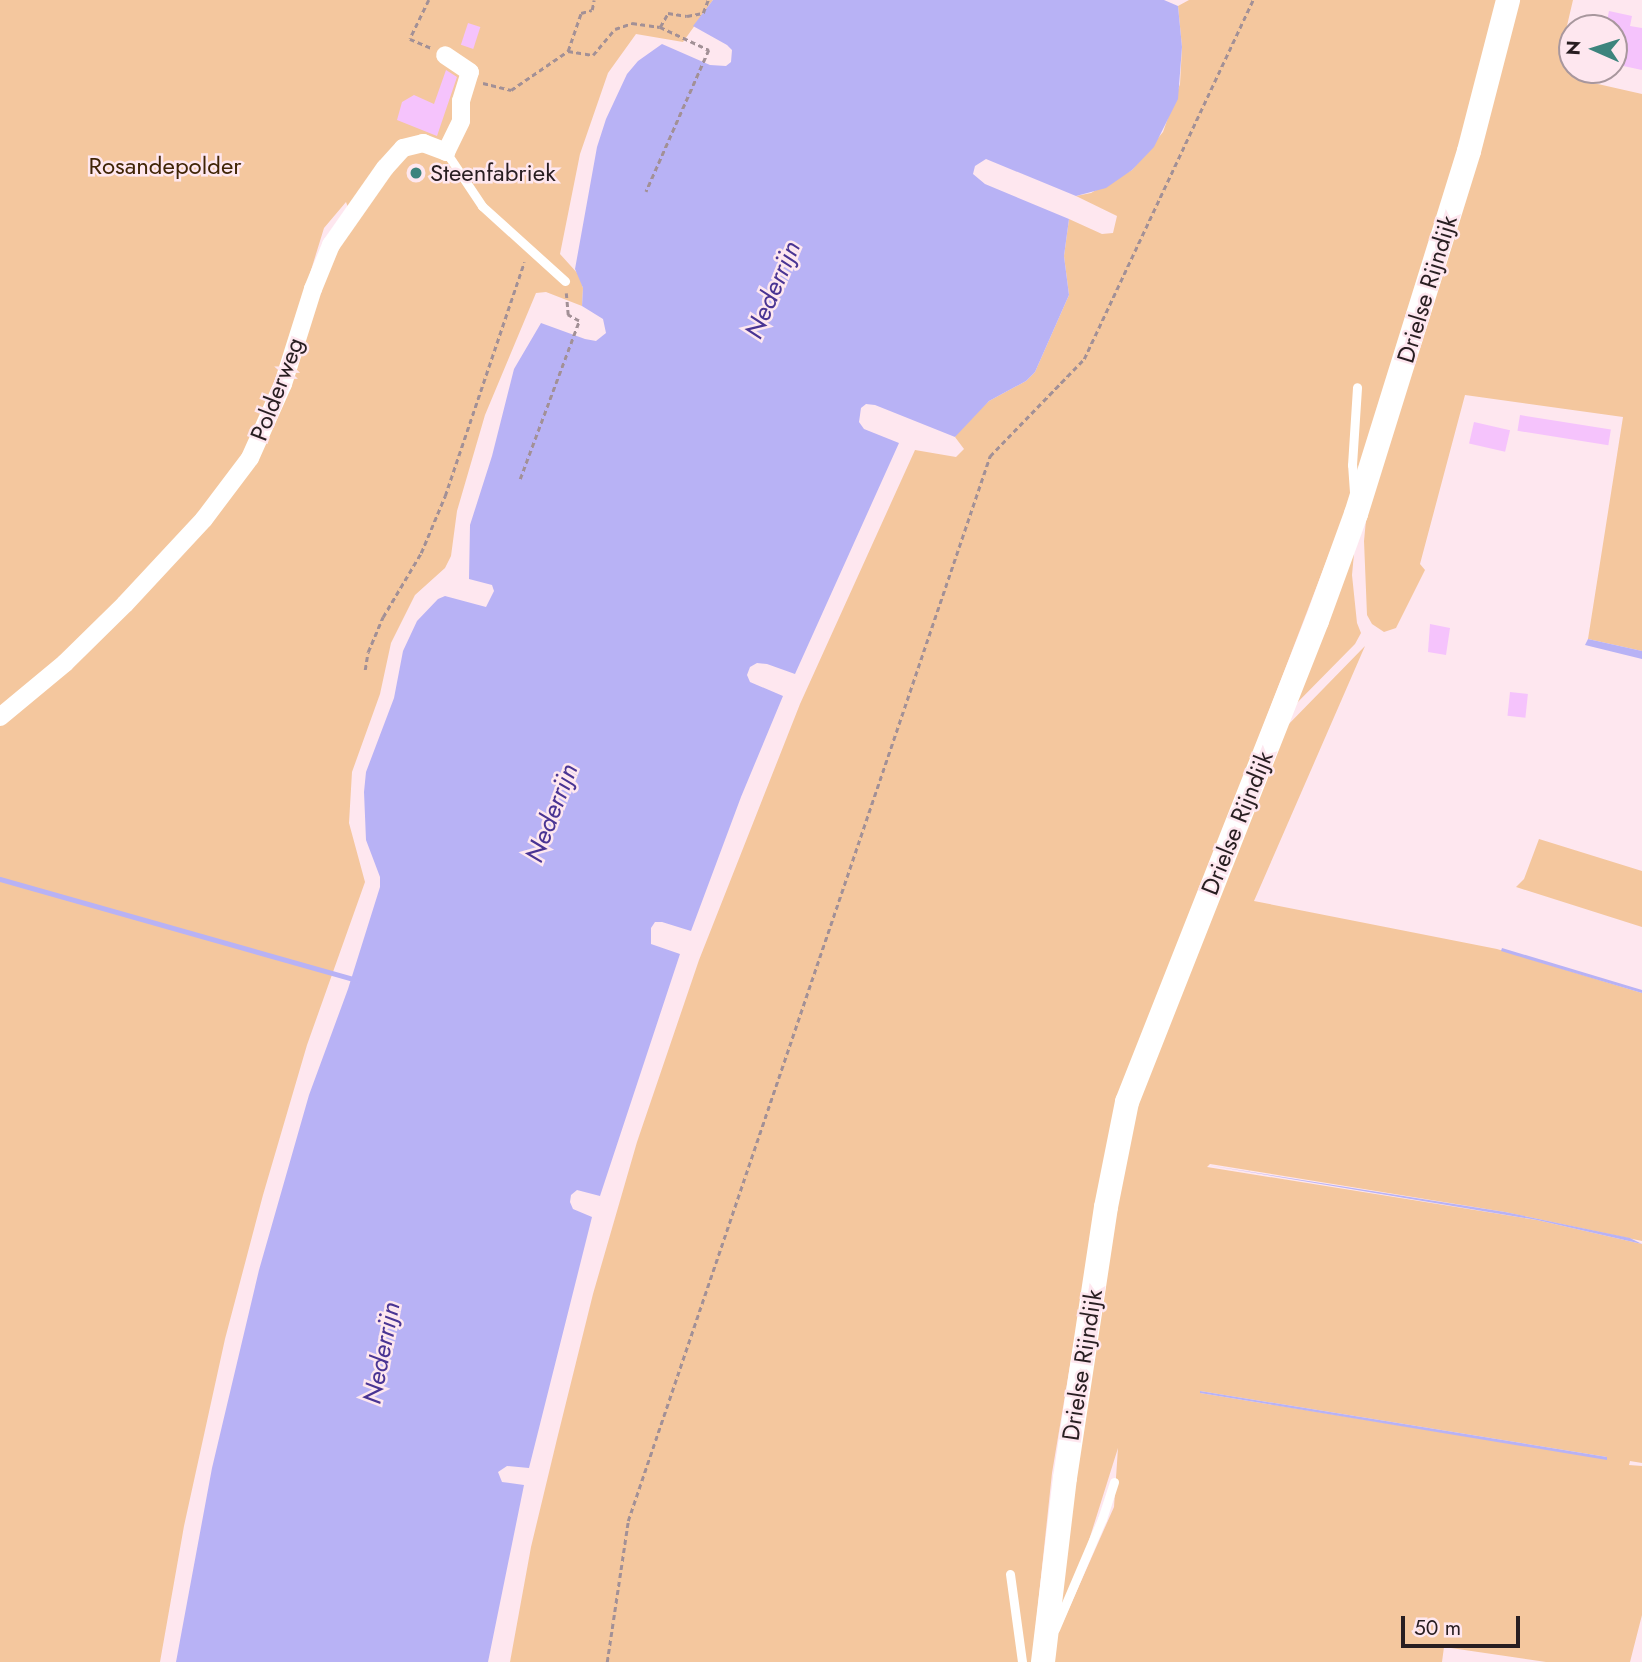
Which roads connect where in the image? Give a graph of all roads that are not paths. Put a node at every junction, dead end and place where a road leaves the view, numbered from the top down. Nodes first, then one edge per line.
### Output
1 (1508, 0) edge
2 (438, 51) road end
3 (446, 152) junction
4 (565, 281) road end
5 (1357, 387) dead end
6 (1356, 514) junction
7 (0, 717) edge
8 (1114, 1482) dead end
9 (1010, 1574) dead end
10 (1043, 1655) edge
11 (1021, 1662) edge

1 - 6 street, Drielse Rijndijk
2 - 3 street
3 - 4 lane
3 - 7 street, Polderweg
5 - 6 lane
6 - 10 street, Drielse Rijndijk
8 - 10 lane
9 - 11 lane

